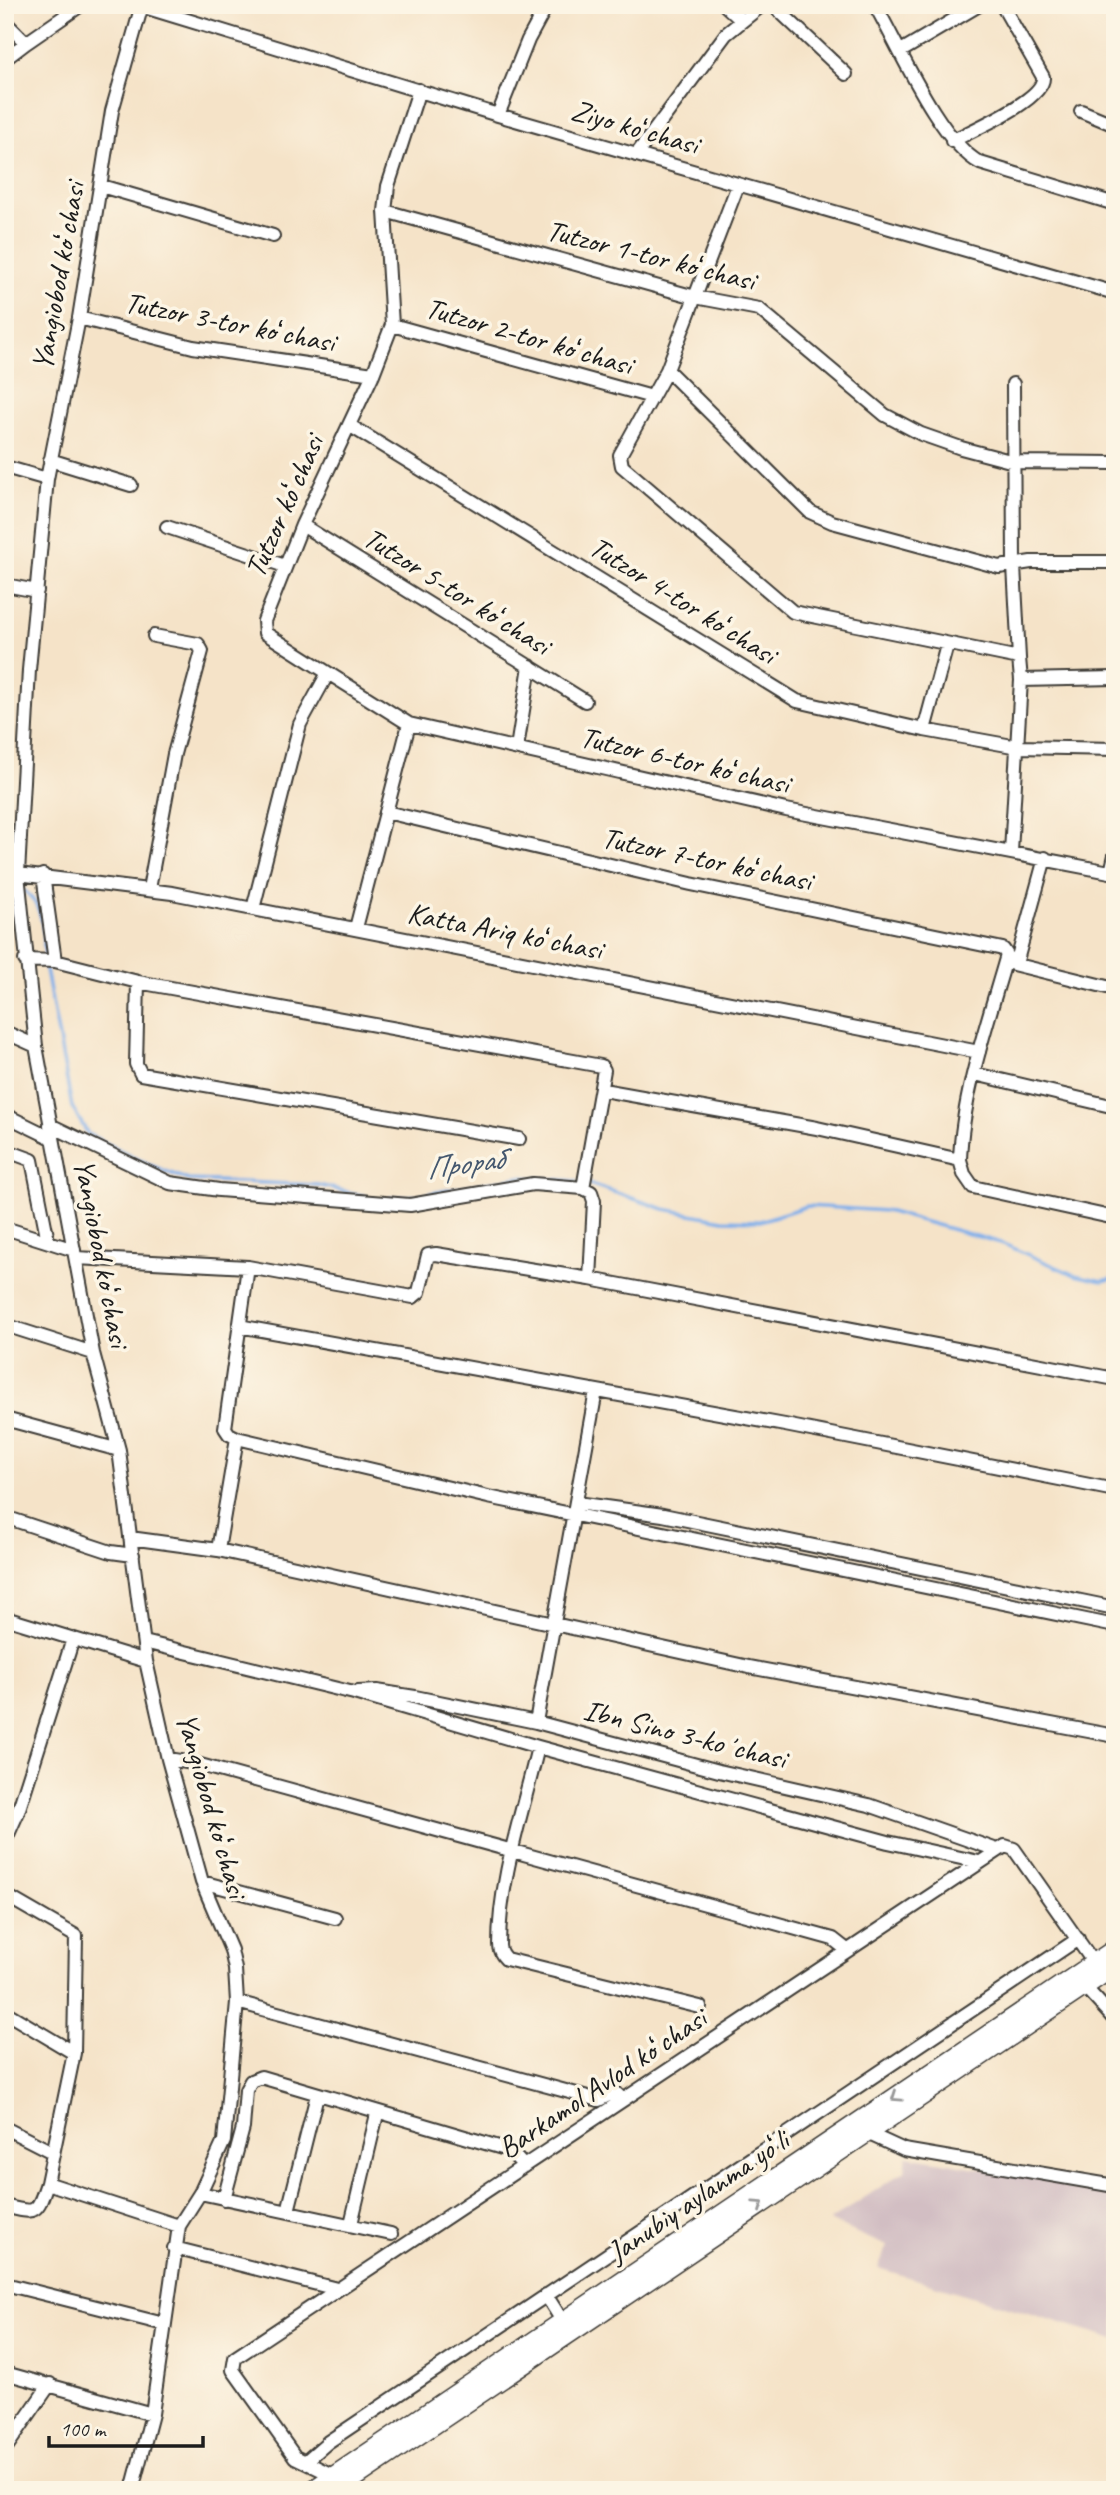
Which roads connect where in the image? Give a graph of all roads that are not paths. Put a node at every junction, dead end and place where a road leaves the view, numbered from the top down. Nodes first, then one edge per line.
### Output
1 (81, 5) edge
2 (547, 5) edge
3 (725, 5) edge
4 (762, 5) edge
5 (773, 5) edge
6 (875, 5) edge
7 (979, 5) edge
8 (1002, 5) edge
9 (140, 6) edge
10 (741, 20) junction
11 (5, 22) edge
12 (26, 43) junction
13 (901, 51) junction
14 (5, 59) edge
15 (846, 74) dead end
16 (418, 90) junction
17 (1081, 111) dead end
18 (498, 115) junction
19 (1115, 124) edge
20 (952, 141) junction
21 (636, 155) junction
22 (738, 185) junction
23 (101, 186) junction
24 (1115, 204) edge
25 (385, 211) junction
26 (273, 236) dead end
27 (1115, 293) edge
28 (695, 297) junction
29 (79, 318) junction
30 (392, 325) junction
31 (667, 370) junction
32 (373, 374) junction
33 (1013, 384) dead end
34 (652, 397) junction
35 (349, 425) junction
36 (50, 460) junction
37 (1014, 463) junction
38 (1115, 463) edge
39 (5, 467) edge
40 (47, 479) junction
41 (131, 485) dead end
42 (302, 525) junction
43 (167, 527) dead end
44 (1115, 562) edge
45 (285, 566) junction
46 (1014, 566) junction
47 (5, 585) edge
48 (37, 591) junction
49 (154, 636) dead end
50 (947, 645) junction
51 (1019, 658) junction
52 (530, 666) junction
53 (328, 673) junction
54 (1115, 678) edge
55 (1021, 680) junction
56 (584, 701) dead end
57 (409, 724) junction
58 (924, 730) junction
59 (1018, 747) junction
60 (517, 748) junction
61 (1115, 748) edge
62 (386, 812) junction
63 (1011, 852) junction
64 (1115, 855) edge
65 (1045, 858) junction
66 (5, 868) edge
67 (1113, 872) edge
68 (18, 874) junction
69 (43, 875) junction
70 (149, 889) junction
71 (12, 898) edge
72 (253, 909) junction
73 (356, 928) junction
74 (24, 960) junction
75 (55, 961) junction
76 (1010, 963) junction
77 (138, 982) junction
78 (1115, 989) edge
79 (5, 1032) edge
80 (36, 1046) junction
81 (979, 1052) junction
82 (975, 1074) junction
83 (603, 1090) junction
84 (1115, 1107) edge
85 (5, 1115) edge
86 (51, 1132) junction
87 (519, 1139) dead end
88 (5, 1150) edge
89 (56, 1155) junction
90 (26, 1157) junction
91 (960, 1160) junction
92 (584, 1183) junction
93 (1115, 1218) edge
94 (5, 1228) edge
95 (48, 1241) junction
96 (75, 1254) junction
97 (248, 1267) junction
98 (590, 1279) junction
99 (5, 1325) edge
100 (239, 1326) junction
101 (93, 1353) junction
102 (1115, 1379) edge
103 (596, 1391) junction
104 (5, 1419) edge
105 (237, 1438) junction
106 (119, 1450) junction
107 (1115, 1490) edge
108 (576, 1509) junction
109 (5, 1517) edge
110 (130, 1538) junction
111 (218, 1550) junction
112 (133, 1555) junction
113 (1115, 1608) edge
114 (5, 1618) edge
115 (556, 1623) junction
116 (1115, 1626) edge
117 (73, 1639) junction
118 (144, 1642) junction
119 (146, 1661) junction
120 (354, 1693) junction
121 (536, 1722) junction
122 (1115, 1736) edge
123 (538, 1748) junction
124 (168, 1759) junction
125 (5, 1841) edge
126 (997, 1850) junction
127 (513, 1851) junction
128 (979, 1862) junction
129 (202, 1882) junction
130 (5, 1895) edge
131 (335, 1918) dead end
132 (1078, 1940) junction
133 (1115, 1949) edge
134 (847, 1950) junction
135 (1094, 1963) junction
136 (1115, 1966) edge
137 (1084, 1986) junction
138 (237, 2002) junction
139 (700, 2007) dead end
140 (5, 2012) edge
141 (1115, 2020) edge
142 (75, 2053) junction
143 (317, 2095) junction
144 (624, 2100) junction
145 (377, 2114) junction
146 (5, 2128) edge
147 (867, 2133) junction
148 (52, 2152) junction
149 (524, 2166) junction
150 (47, 2183) junction
151 (1115, 2186) edge
152 (200, 2193) junction
153 (225, 2199) junction
154 (5, 2206) edge
155 (288, 2211) junction
156 (351, 2224) junction
157 (179, 2227) junction
158 (391, 2234) dead end
159 (174, 2248) junction
160 (5, 2284) edge
161 (337, 2289) junction
162 (546, 2295) junction
163 (563, 2322) junction
164 (164, 2324) junction
165 (5, 2373) edge
166 (50, 2384) junction
167 (152, 2414) junction
168 (5, 2449) edge
169 (305, 2462) junction
170 (335, 2483) edge
171 (132, 2490) edge
172 (313, 2490) edge

1 - 12 street
2 - 18 street
3 - 10 street
4 - 10 street
5 - 15 street
6 - 13 street
7 - 13 street
8 - 20 street
9 - 16 street, Ziyo koʻchasi
9 - 23 street, Yangiobod koʻchasi
10 - 21 street
11 - 12 street
12 - 14 street
13 - 20 street
16 - 18 street, Ziyo koʻchasi
16 - 25 street, Tutzor koʻchasi
17 - 19 street
18 - 21 street, Ziyo koʻchasi
20 - 24 street
21 - 22 street, Ziyo koʻchasi
22 - 27 street, Ziyo koʻchasi
22 - 28 street
23 - 26 street
23 - 29 street, Yangiobod koʻchasi
25 - 28 street, Tutzor 1-tor koʻchasi
25 - 30 street, Tutzor koʻchasi
28 - 31 street
28 - 37 street, Tutzor 1-tor koʻchasi
29 - 32 street, Tutzor 3-tor koʻchasi
29 - 36 street, Yangiobod koʻchasi
30 - 32 street, Tutzor koʻchasi
30 - 34 street, Tutzor 2-tor koʻchasi
31 - 34 street
31 - 46 street, Tutzor 2-tor koʻchasi
32 - 35 street, Tutzor koʻchasi
33 - 37 street
34 - 50 street
35 - 42 street, Tutzor koʻchasi
35 - 58 street, Tutzor 4-tor koʻchasi
36 - 40 street, Yangiobod koʻchasi
36 - 41 street
37 - 38 street, Tutzor 1-tor koʻchasi
37 - 46 street
39 - 40 street
40 - 48 street, Yangiobod koʻchasi
42 - 45 street, Tutzor koʻchasi
42 - 52 street, Tutzor 5-tor koʻchasi
43 - 45 street
44 - 46 street, Tutzor 2-tor koʻchasi
45 - 53 street, Tutzor koʻchasi
46 - 51 street
47 - 48 street
48 - 68 street, Yangiobod koʻchasi
49 - 70 street
50 - 51 street
50 - 58 street
51 - 55 street
52 - 56 street, Tutzor 5-tor koʻchasi
52 - 60 street
53 - 57 street, Tutzor 6-tor koʻchasi
53 - 72 street
54 - 55 street
55 - 59 street
57 - 60 street, Tutzor 6-tor koʻchasi
57 - 62 street
58 - 59 street, Tutzor 4-tor koʻchasi
59 - 61 street, Tutzor 4-tor koʻchasi
59 - 63 street
60 - 63 street, Tutzor 6-tor koʻchasi
62 - 73 street
62 - 76 street, Tutzor 7-tor koʻchasi
63 - 65 street, Tutzor 6-tor koʻchasi
64 - 67 street
65 - 67 street, Tutzor 6-tor koʻchasi
65 - 76 street
66 - 68 street
68 - 69 street, Katta Ariq koʻchasi
68 - 71 street, Yangiobod koʻchasi
69 - 70 street, Katta Ariq koʻchasi
69 - 75 street
70 - 72 street, Katta Ariq koʻchasi
71 - 74 street, Yangiobod koʻchasi
72 - 73 street, Katta Ariq koʻchasi
73 - 81 street, Katta Ariq koʻchasi
74 - 75 street
74 - 80 street, Yangiobod koʻchasi
75 - 77 street
76 - 78 street
76 - 81 street
77 - 83 street
77 - 87 street
79 - 80 street
80 - 86 street, Yangiobod koʻchasi
81 - 82 street
82 - 84 street
82 - 91 street
83 - 91 street
83 - 92 street
85 - 86 street
86 - 89 street, Yangiobod koʻchasi
86 - 92 street
88 - 90 street
89 - 90 street
89 - 96 street, Yangiobod koʻchasi
90 - 95 street
91 - 93 street
92 - 98 street
94 - 95 street
95 - 96 street
96 - 97 street
96 - 101 street, Yangiobod koʻchasi
97 - 98 street
97 - 100 street
98 - 102 street
99 - 101 street
100 - 103 street
100 - 105 street
101 - 106 street, Yangiobod koʻchasi
103 - 107 street
103 - 108 street
104 - 106 street
105 - 108 street
105 - 111 street
106 - 110 street, Yangiobod koʻchasi
108 - 113 street
108 - 115 street
108 - 116 street
109 - 112 street
110 - 111 street
110 - 112 street, Yangiobod koʻchasi
111 - 115 street
112 - 118 street, Yangiobod koʻchasi
114 - 117 street
115 - 121 street
115 - 122 street
117 - 119 street
117 - 125 street
118 - 119 street, Yangiobod koʻchasi
118 - 120 street, Ibn Sino 3-koʼchasi
119 - 124 street, Yangiobod koʻchasi
120 - 121 street, Ibn Sino 3-koʼchasi
120 - 123 street, Ibn Sino 3-koʼchasi
121 - 126 street, Ibn Sino 3-koʼchasi
123 - 127 street
123 - 128 street, Ibn Sino 3-koʼchasi
124 - 127 street
124 - 129 street, Yangiobod koʻchasi
126 - 128 street, Barkamol Avlod koʻchasi
126 - 132 street
127 - 134 street
127 - 139 street
128 - 134 street, Barkamol Avlod koʻchasi
129 - 131 street
129 - 138 street, Yangiobod koʻchasi
130 - 142 street
132 - 135 street
132 - 162 street
133 - 135 highway, Janubiy aylanma yoʻli
134 - 144 street, Barkamol Avlod koʻchasi
135 -> 163 highway, Janubiy aylanma yoʻli
136 - 137 highway, Janubiy aylanma yoʻli
137 - 141 street
137 - 147 highway, Janubiy aylanma yoʻli
138 - 144 street
138 - 152 street, Yangiobod koʻchasi
140 - 142 street
142 - 148 street
143 - 145 street
143 - 153 street
143 - 155 street
144 - 149 street, Barkamol Avlod koʻchasi
145 - 149 street
145 - 156 street
146 - 148 street
147 - 151 street
170 -> 147 highway, Janubiy aylanma yoʻli
148 - 150 street
149 - 161 street, Barkamol Avlod koʻchasi
150 - 154 street
150 - 157 street
152 - 153 street
152 - 157 street, Yangiobod koʻchasi
153 - 155 street
155 - 156 street
156 - 158 street
157 - 159 street, Yangiobod koʻchasi
159 - 161 street
159 - 164 street, Yangiobod koʻchasi
160 - 164 street
161 - 169 street, Barkamol Avlod koʻchasi
162 - 163 street
162 - 169 street
163 - 170 highway, Janubiy aylanma yoʻli
164 - 167 street, Yangiobod koʻchasi
165 - 166 street
166 - 167 street
166 - 168 street
167 - 171 street, Yangiobod koʻchasi
169 - 170 street, Barkamol Avlod koʻchasi
170 - 172 highway, Janubiy aylanma yoʻli

